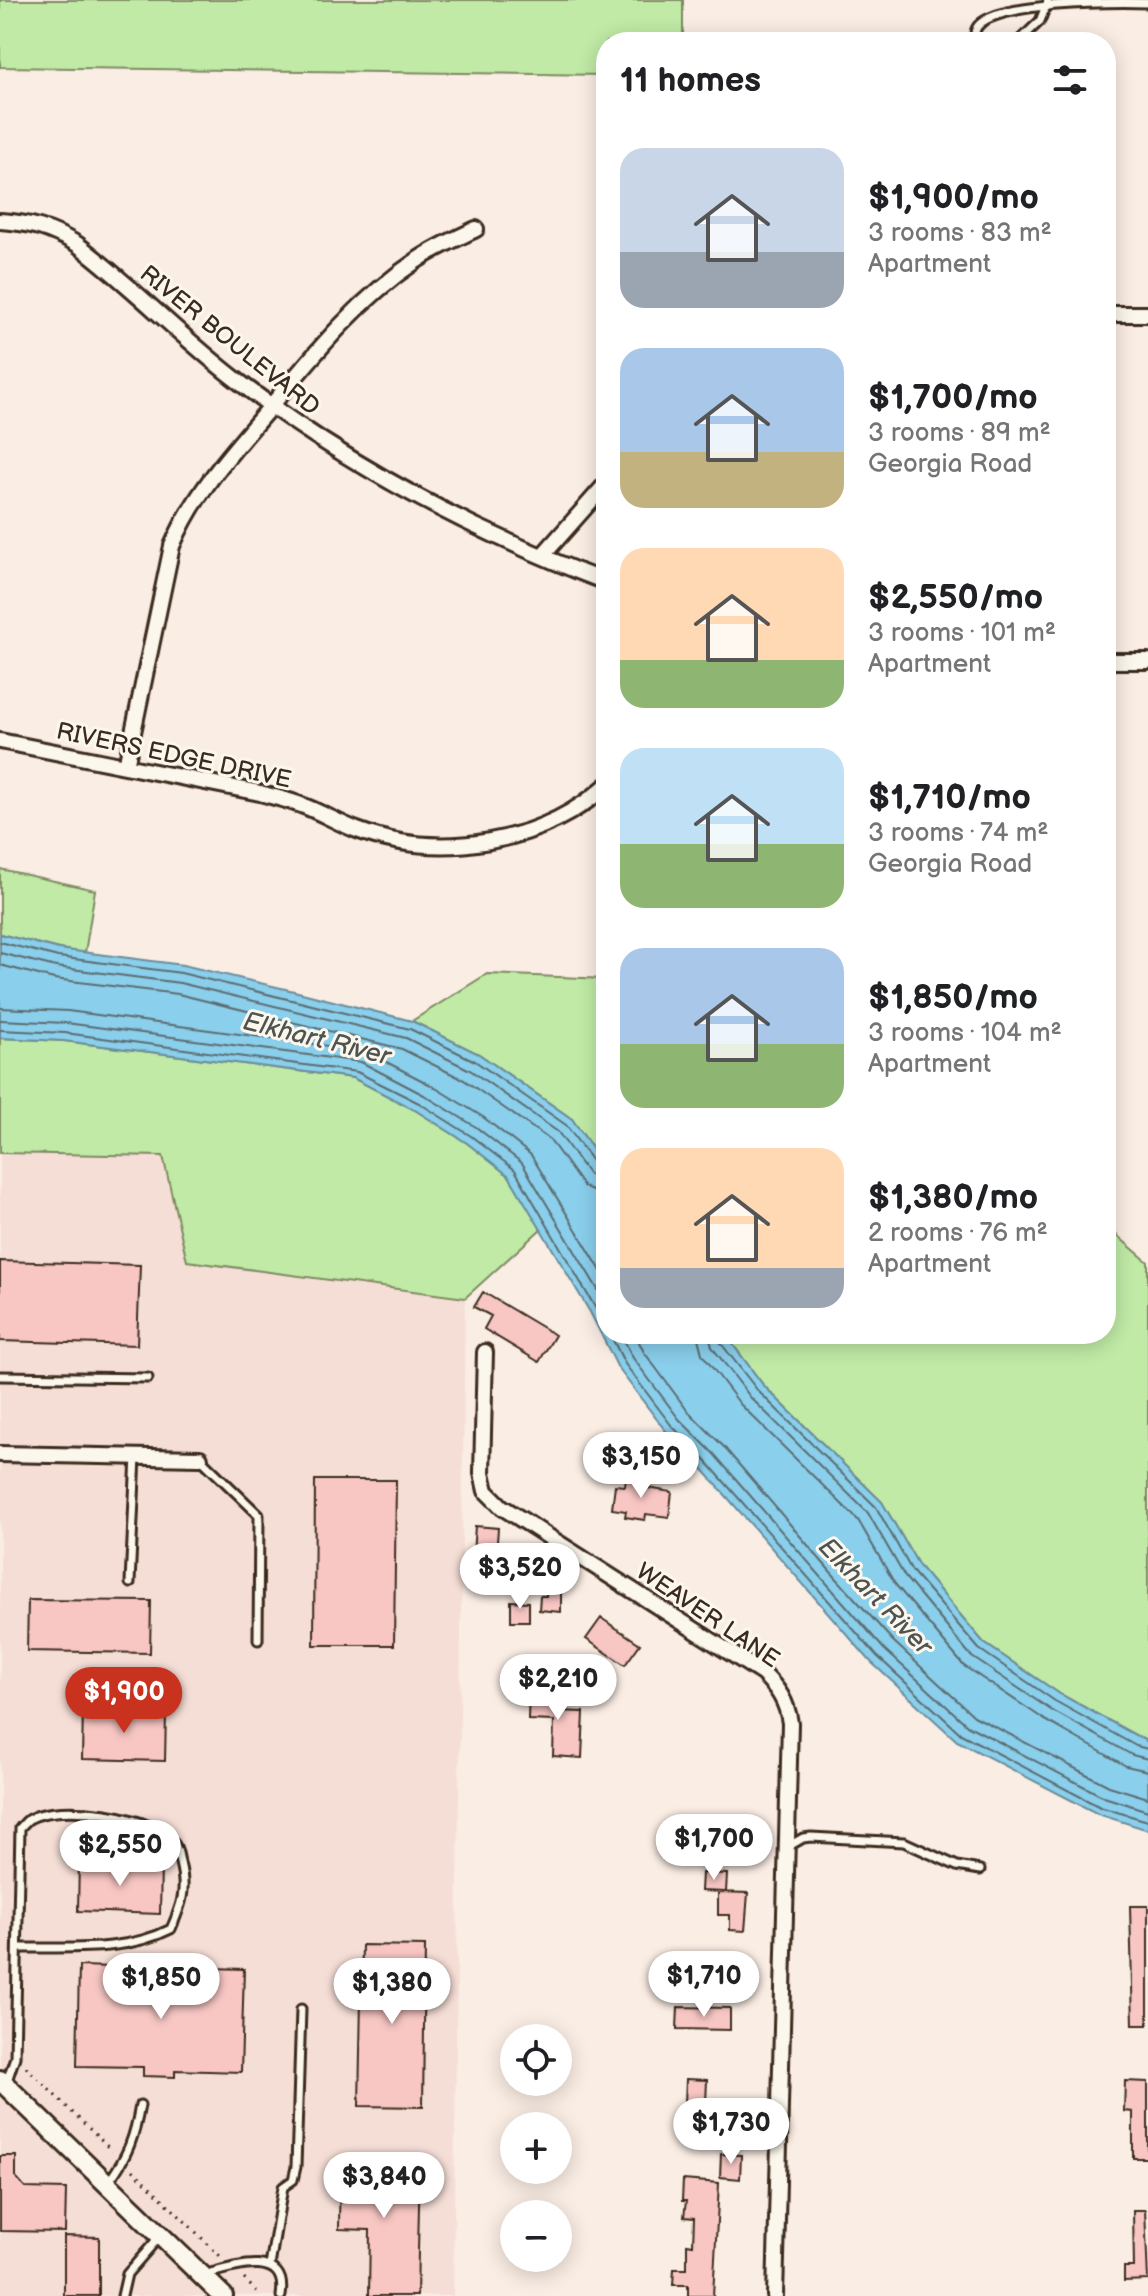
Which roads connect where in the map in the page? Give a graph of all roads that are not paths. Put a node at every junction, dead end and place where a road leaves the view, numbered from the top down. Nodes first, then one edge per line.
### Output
1 (1048, 1) edge
2 (1148, 3) edge
3 (974, 32) edge
4 (1028, 32) edge
5 (0, 221) edge
6 (476, 229) dead end
7 (1116, 314) edge
8 (1148, 314) edge
9 (271, 406) junction
10 (596, 495) edge
11 (543, 555) junction
12 (596, 578) edge
13 (1116, 661) edge
14 (1148, 661) edge
15 (0, 741) edge
16 (126, 766) junction
17 (596, 793) edge
18 (485, 1352) dead end
19 (0, 1376) edge
20 (148, 1378) dead end
21 (0, 1454) edge
22 (136, 1456) junction
23 (200, 1458) joint
24 (130, 1583) dead end
25 (258, 1640) dead end
26 (787, 1847) junction
27 (980, 1870) dead end
28 (18, 1948) junction
29 (301, 2009) dead end
30 (2, 2086) edge
31 (140, 2105) dead end
32 (107, 2183) junction
33 (161, 2235) junction
34 (270, 2266) junction
35 (206, 2284) edge
36 (122, 2296) edge
37 (223, 2296) edge
38 (281, 2296) edge
39 (775, 2296) edge

1 - 2 lane
1 - 3 lane
1 - 4 lane
5 - 9 street, RIVER BOULEVARD
6 - 9 street
7 - 8 street
9 - 11 street, RIVER BOULEVARD
9 - 16 street
10 - 11 street
11 - 12 street, RIVER BOULEVARD
13 - 14 street
15 - 16 street, RIVERS EDGE DRIVE
16 - 17 street, RIVERS EDGE DRIVE
18 - 26 street, WEAVER LANE
19 - 20 lane
21 - 22 street
22 - 23 street
22 - 24 lane
23 - 25 lane
26 - 27 lane
26 - 39 street
28 - 28 lane
28 - 30 lane
29 - 34 lane
30 - 32 street
31 - 32 lane
32 - 33 street
33 - 35 street
33 - 36 lane
34 - 35 lane
34 - 38 lane
35 - 37 street

